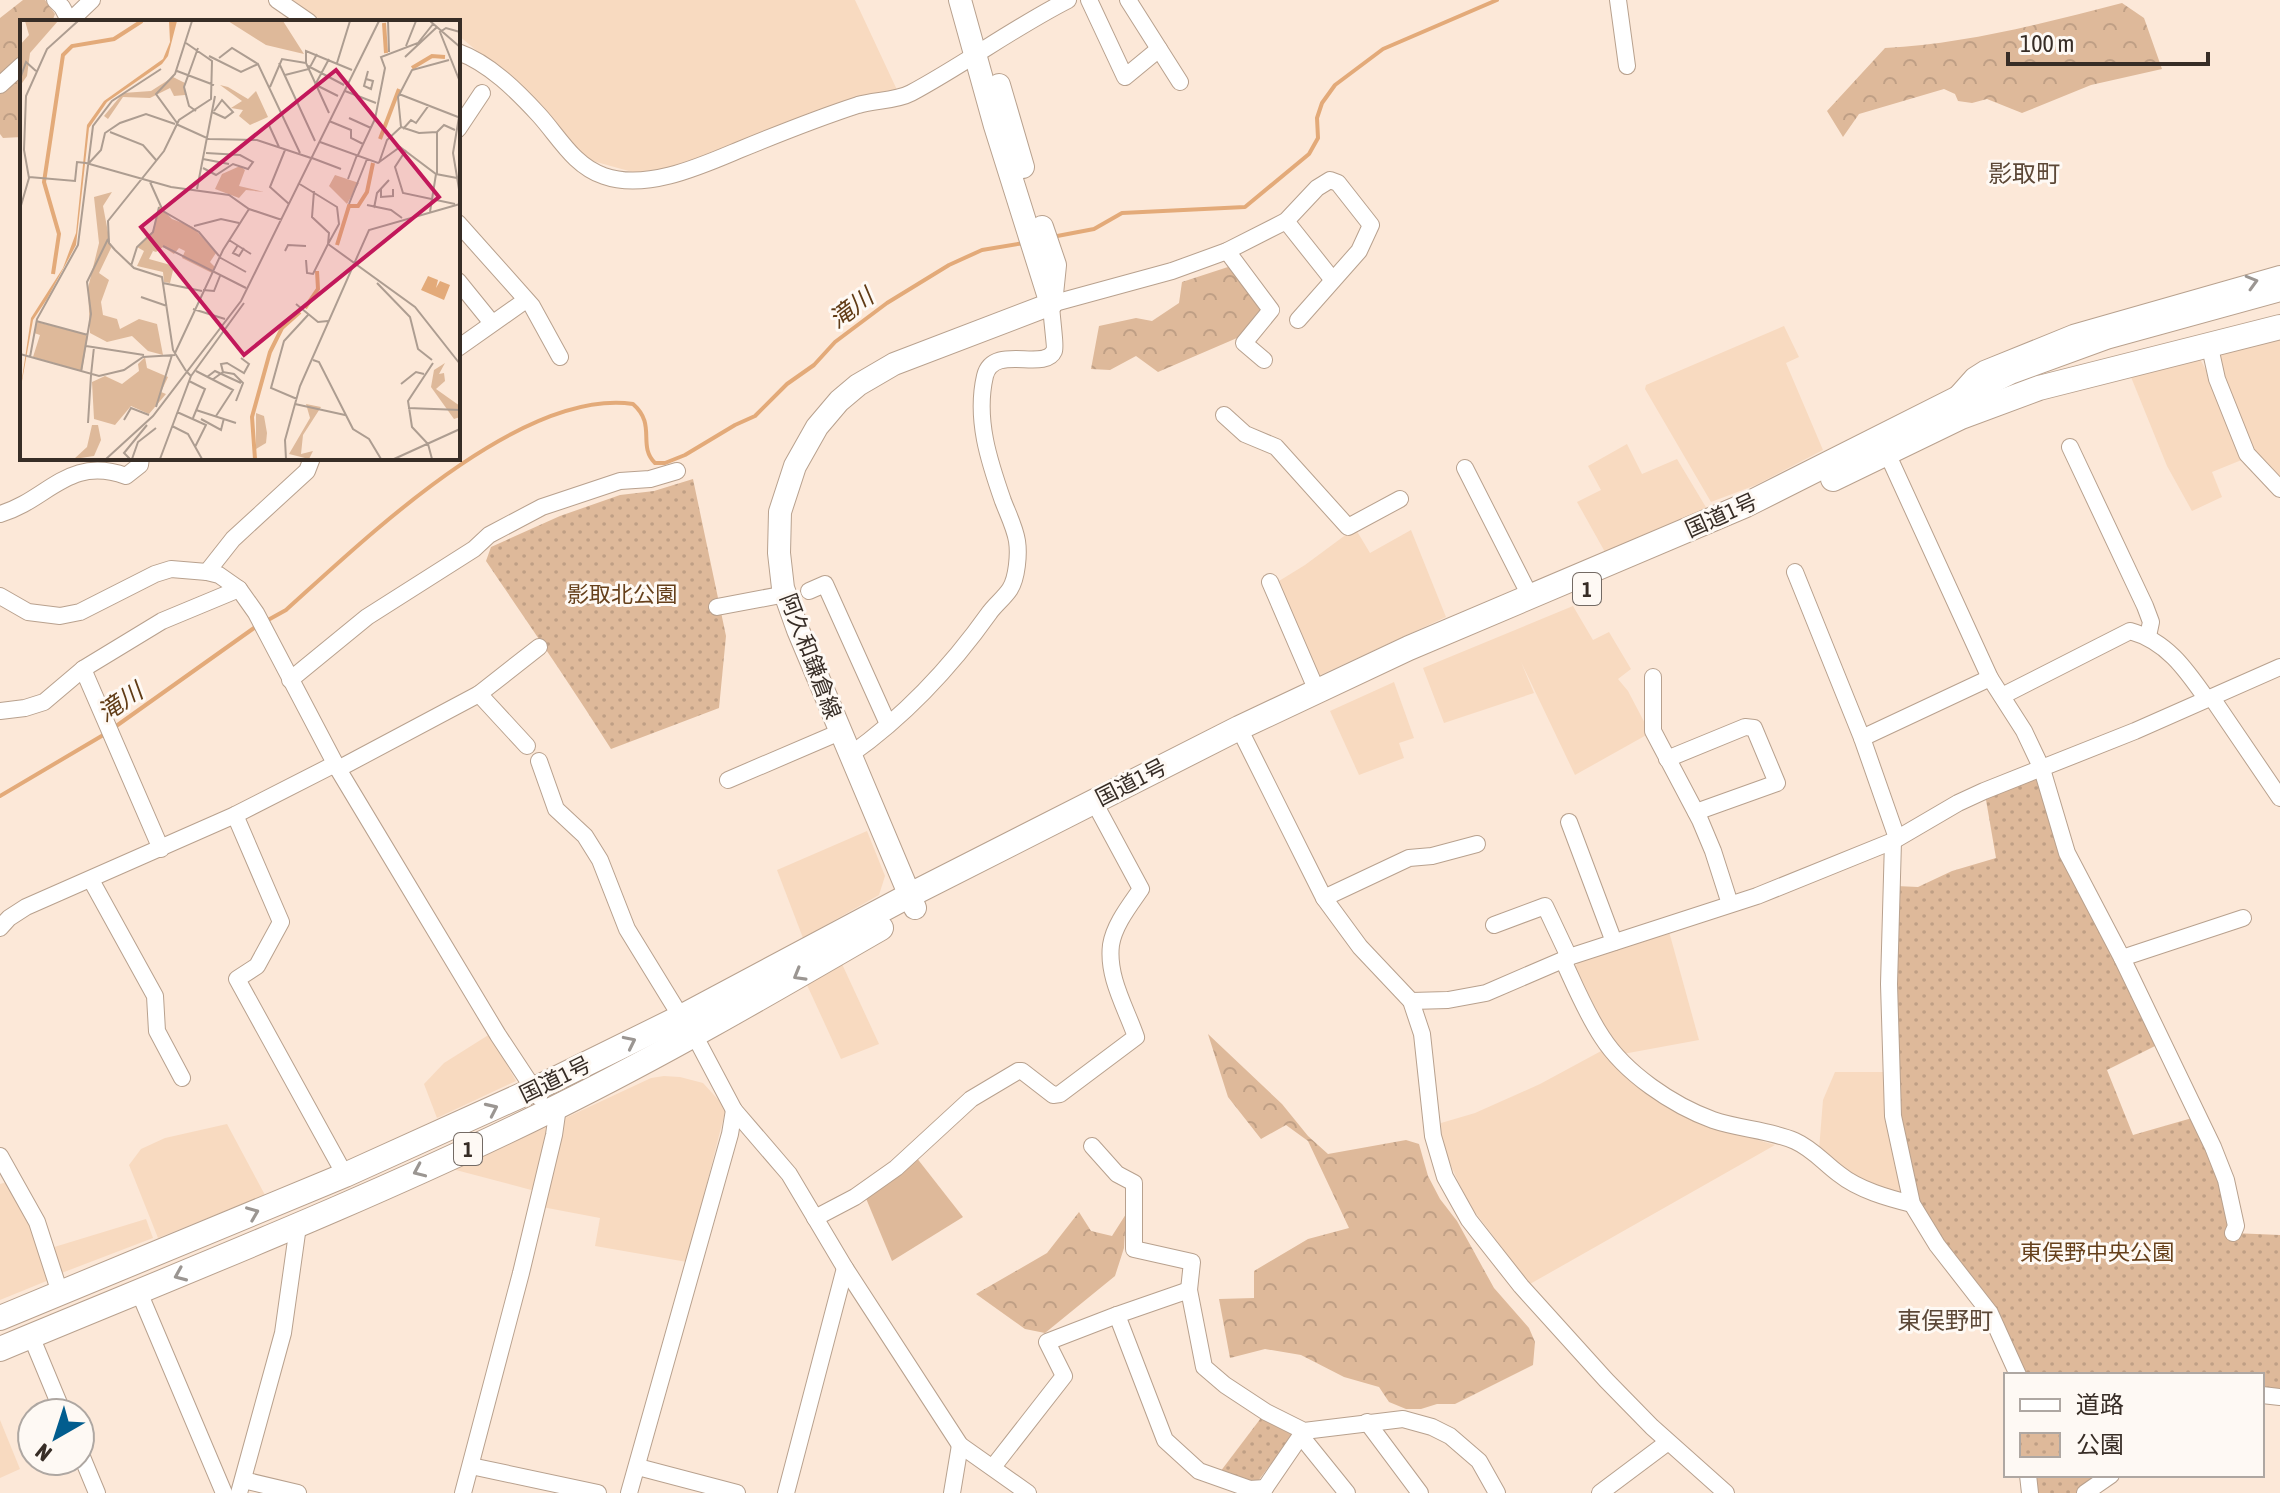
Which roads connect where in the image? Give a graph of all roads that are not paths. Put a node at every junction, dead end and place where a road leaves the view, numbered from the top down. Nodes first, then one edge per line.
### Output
1 (55, 0) edge
2 (92, 0) edge
3 (277, 0) edge
4 (960, 0) edge
5 (974, 0) edge
6 (1068, 0) edge
7 (1089, 0) edge
8 (1128, 0) edge
9 (1618, 0) edge
10 (68, 20) edge
11 (71, 20) edge
12 (306, 20) edge
13 (1159, 49) junction
14 (982, 50) junction
15 (460, 53) edge
16 (1627, 66) dead end
17 (20, 67) edge
18 (1180, 82) dead end
19 (0, 85) edge
20 (482, 93) dead end
21 (460, 126) edge
22 (1286, 221) junction
23 (460, 225) edge
24 (1227, 251) junction
25 (2280, 274) edge
26 (1332, 279) junction
27 (460, 283) edge
28 (2280, 289) edge
29 (526, 300) junction
30 (1051, 304) junction
31 (2280, 312) edge
32 (1298, 320) dead end
33 (492, 323) junction
34 (2280, 327) edge
35 (2209, 343) junction
36 (460, 347) edge
37 (560, 357) dead end
38 (1264, 360) dead end
39 (1951, 402) junction
40 (1224, 415) dead end
41 (2070, 447) dead end
42 (1887, 453) junction
43 (141, 460) edge
44 (311, 460) edge
45 (1465, 468) dead end
46 (677, 471) dead end
47 (2280, 489) edge
48 (1400, 499) dead end
49 (0, 514) edge
50 (207, 572) junction
51 (1795, 572) dead end
52 (1270, 582) dead end
53 (239, 589) junction
54 (809, 591) dead end
55 (786, 594) junction
56 (0, 596) edge
57 (1530, 596) junction
58 (717, 607) dead end
59 (2148, 636) junction
60 (539, 647) dead end
61 (2280, 667) edge
62 (83, 669) junction
63 (1653, 677) dead end
64 (1990, 678) junction
65 (290, 680) junction
66 (1317, 691) junction
67 (479, 694) junction
68 (2002, 696) junction
69 (2209, 698) junction
70 (0, 711) edge
71 (888, 724) junction
72 (840, 732) junction
73 (1242, 735) junction
74 (1862, 738) junction
75 (527, 746) dead end
76 (850, 755) junction
77 (1667, 759) junction
78 (539, 761) dead end
79 (336, 767) junction
80 (2042, 769) junction
81 (728, 780) dead end
82 (2280, 798) edge
83 (1696, 812) junction
84 (1100, 813) junction
85 (235, 815) junction
86 (1569, 822) dead end
87 (1895, 839) junction
88 (1477, 844) dead end
89 (161, 849) junction
90 (91, 880) junction
91 (1324, 898) junction
92 (913, 901) junction
93 (1730, 904) junction
94 (2243, 918) dead end
95 (1494, 925) dead end
96 (0, 928) edge
97 (1614, 942) junction
98 (2122, 958) junction
99 (1566, 959) junction
100 (1411, 1001) junction
101 (686, 1023) junction
102 (182, 1078) dead end
103 (535, 1089) junction
104 (552, 1110) junction
105 (734, 1110) junction
106 (1092, 1146) dead end
107 (0, 1156) edge
108 (345, 1175) junction
109 (1912, 1204) junction
110 (815, 1218) junction
111 (298, 1226) junction
112 (2233, 1233) dead end
113 (845, 1268) junction
114 (1189, 1290) junction
115 (139, 1292) junction
116 (60, 1293) junction
117 (1117, 1315) junction
118 (0, 1318) edge
119 (31, 1336) junction
120 (0, 1349) edge
121 (2017, 1373) edge
122 (56, 1397) edge
123 (1367, 1422) junction
124 (1302, 1433) junction
125 (1668, 1442) junction
126 (960, 1445) junction
127 (471, 1466) junction
128 (638, 1467) junction
129 (993, 1467) junction
130 (2108, 1477) edge
131 (241, 1487) edge
132 (1267, 1490) edge
133 (224, 1493) edge
134 (298, 1493) edge
135 (463, 1493) edge
136 (598, 1493) edge
137 (629, 1493) edge
138 (737, 1493) edge
139 (786, 1493) edge
140 (952, 1493) edge
141 (1028, 1493) edge
142 (1347, 1493) edge
143 (1420, 1493) edge
144 (1497, 1493) edge
145 (1600, 1493) edge
146 (1726, 1493) edge
147 (2085, 1493) edge

1 - 10 street
2 - 11 street
3 - 12 street
4 - 14 main road
5 - 14 main road
6 - 14 street
7 - 13 street
8 - 13 street
9 - 16 street
13 - 18 street
14 - 15 street
14 - 30 main road
17 - 19 street
20 - 21 street
22 - 24 street
22 - 26 street
22 - 26 street
23 - 29 street
24 - 30 street
24 - 38 street
39 -> 25 street
26 - 32 street
27 - 33 street
28 - 39 highway, 国道1号 / 1
29 - 33 street
29 - 37 street
30 - 55 main road, 阿久和鎌倉線
30 - 71 street
31 - 39 highway, 1
33 - 36 street
34 - 35 highway, 国道1号 / 1
35 - 42 highway, 国道1号 / 1
35 - 47 street
39 - 57 highway, 国道1号 / 1
40 - 48 street
41 - 59 street
42 - 64 street
42 - 73 highway, 国道1号 / 1
43 - 49 street
44 - 50 street
45 - 57 street
46 - 65 street
50 - 53 street
50 - 56 street
51 - 74 street
52 - 66 street
53 - 62 street
53 - 65 street
54 - 71 street
55 - 58 street
55 - 72 main road, 阿久和鎌倉線
57 - 66 highway, 国道1号 / 1
59 - 68 street
59 - 69 street
60 - 67 street
61 - 69 street
62 - 70 street
62 - 89 street
63 - 77 street
64 - 68 street
64 - 74 street
65 - 79 street
66 - 73 highway, 国道1号 / 1
67 - 75 street
67 - 79 street
68 - 80 street
69 - 80 street
69 - 82 street
71 - 76 street
72 - 76 main road, 阿久和鎌倉線
72 - 81 street
73 - 84 highway, 国道1号 / 1
73 - 91 street
73 - 92 highway, 国道1号 / 1
74 - 87 street
76 - 92 main road, 阿久和鎌倉線
77 - 83 street
77 - 83 street
78 - 101 street
79 - 85 street
79 - 103 street
80 - 87 street
80 - 98 street
83 - 93 street
84 - 92 highway, 国道1号 / 1
84 - 110 street
85 - 89 street
85 - 108 street
86 - 97 street
87 - 93 street
87 - 109 street
88 - 91 street
89 - 90 street
90 - 96 street
90 - 102 street
91 - 100 street
92 - 101 highway, 国道1号 / 1
93 - 97 street
94 - 98 street
95 - 99 street
97 - 99 street
98 - 112 street
99 - 100 street
99 - 109 street
100 - 125 street
103 -> 101 highway, 国道1号 / 1
101 - 104 highway, 国道1号 / 1
101 - 105 street
103 - 104 street
108 -> 103 highway, 国道1号 / 1
104 -> 111 highway, 国道1号 / 1
104 - 127 street
105 - 110 street
105 - 128 street
106 - 114 street
107 - 116 street
116 -> 108 highway, 国道1号 / 1
109 - 121 street
110 - 113 street
111 -> 115 highway, 国道1号 / 1
111 - 131 street
113 - 126 street
113 - 139 street
114 - 117 street
114 - 124 street
115 - 119 highway, 国道1号 / 1
115 - 133 street
116 - 118 highway, 国道1号 / 1
117 - 129 street
117 - 132 street
119 - 120 highway, 国道1号 / 1
119 - 122 street
123 - 124 street
123 - 143 street
123 - 144 street
124 - 132 street
124 - 142 street
125 - 145 street
125 - 146 street
126 - 129 street
126 - 140 street
127 - 135 street
127 - 136 street
128 - 137 street
128 - 138 street
129 - 141 street
130 - 147 street
131 - 134 street

